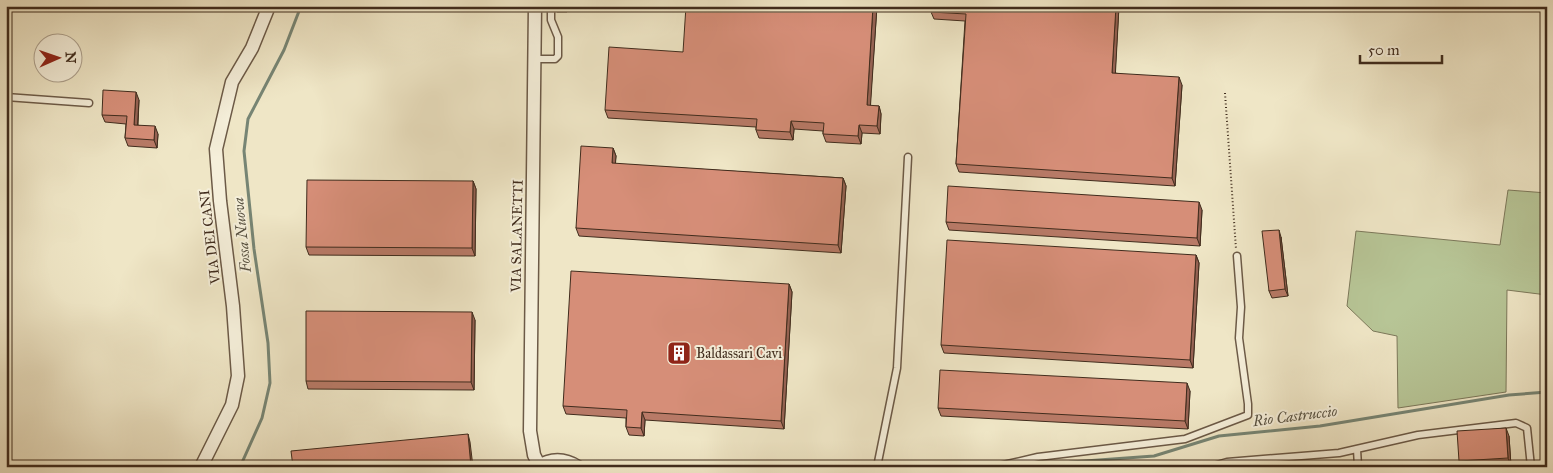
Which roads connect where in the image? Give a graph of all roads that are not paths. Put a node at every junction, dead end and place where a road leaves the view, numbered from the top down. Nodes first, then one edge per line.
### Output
1 (270, 6) edge
2 (535, 6) edge
3 (551, 6) edge
4 (534, 59) junction
5 (6, 97) edge
6 (89, 103) dead end
7 (908, 157) dead end
8 (1237, 256) road end
9 (1356, 449) junction
10 (538, 466) edge
11 (201, 467) edge
12 (578, 467) edge
13 (877, 467) edge
14 (994, 467) edge
15 (1210, 467) edge
16 (1358, 467) edge
17 (1532, 467) edge

1 - 11 street, VIA DEI CANI
2 - 4 street, VIA SALANETTI
3 - 4 lane
4 - 10 street, VIA SALANETTI
5 - 6 lane
7 - 13 lane
8 - 14 lane
9 - 15 lane
9 - 16 lane
9 - 17 lane
10 - 12 street

